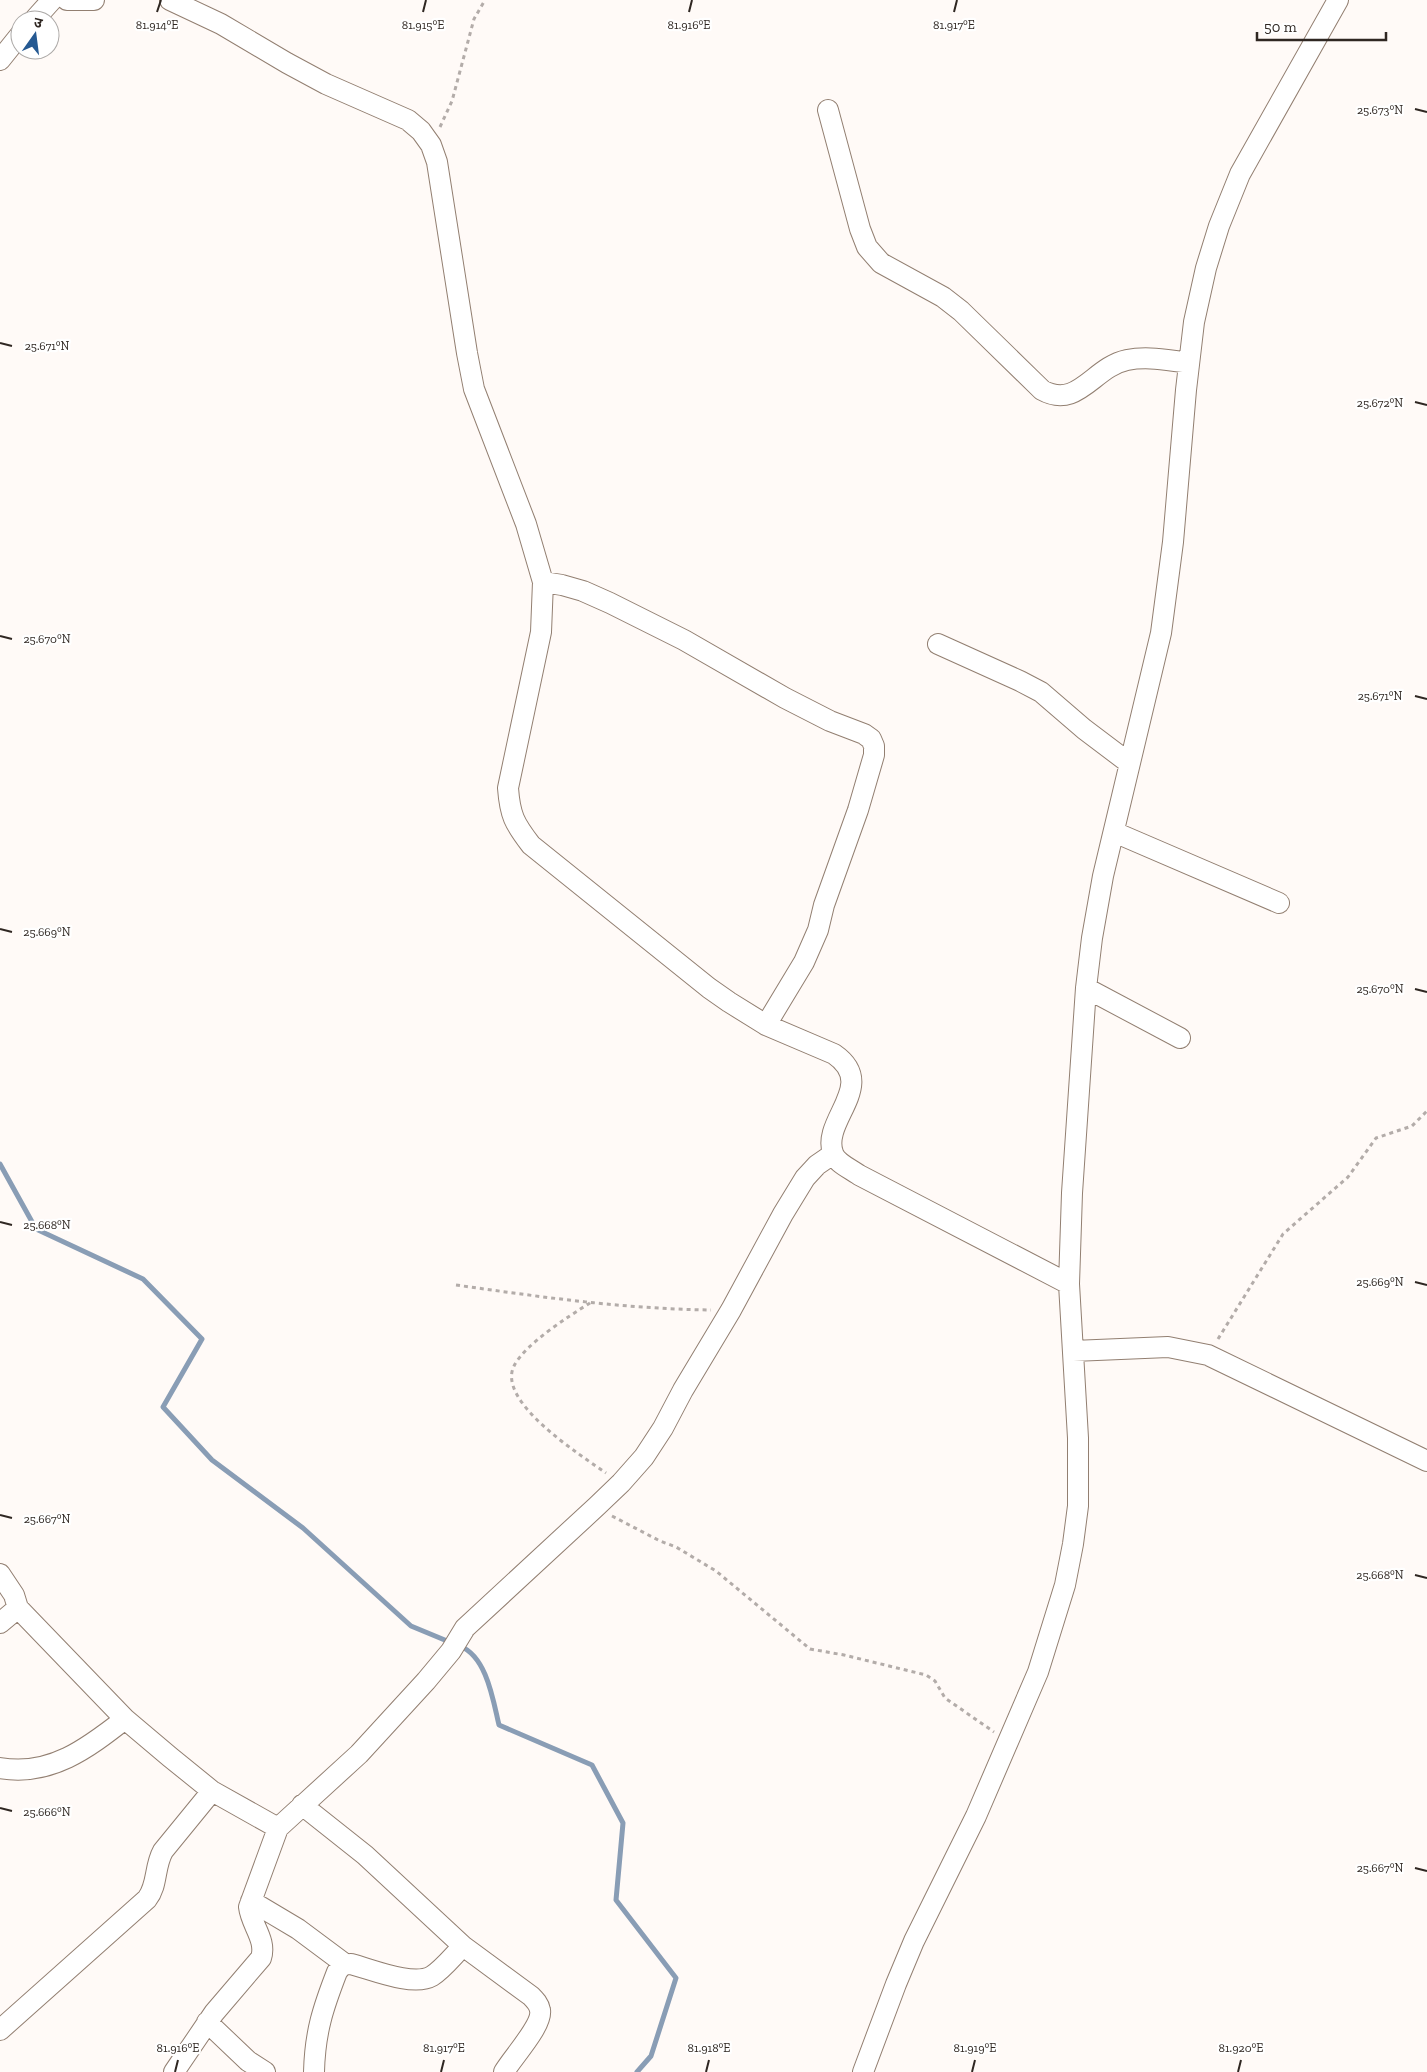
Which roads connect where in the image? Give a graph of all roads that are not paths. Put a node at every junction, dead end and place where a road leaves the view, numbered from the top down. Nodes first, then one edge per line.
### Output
1 (52, 0) edge
2 (67, 0) edge
3 (94, 0) edge
4 (170, 0) edge
5 (1338, 0) edge
6 (43, 10) edge
7 (10, 48) edge
8 (0, 60) edge
9 (828, 110) dead end
10 (1189, 363) junction
11 (543, 582) junction
12 (938, 644) dead end
13 (1129, 763) junction
14 (1114, 832) junction
15 (1280, 903) dead end
16 (1086, 988) junction
17 (766, 1025) junction
18 (1180, 1038) dead end
19 (833, 1154) junction
20 (1070, 1284) junction
21 (1073, 1351) junction
22 (1427, 1461) edge
23 (0, 1574) edge
24 (18, 1608) junction
25 (0, 1623) edge
26 (125, 1719) junction
27 (0, 1768) edge
28 (212, 1791) junction
29 (302, 1805) junction
30 (278, 1828) junction
31 (250, 1901) junction
32 (463, 1946) junction
33 (345, 1964) junction
34 (207, 2022) junction
35 (0, 2030) edge
36 (244, 2066) edge
37 (174, 2072) edge
38 (265, 2072) edge
39 (314, 2072) edge
40 (504, 2072) edge
41 (863, 2072) edge

1 - 6 street
2 - 3 street
4 - 11 street
5 - 10 street
7 - 8 street
9 - 10 street
10 - 13 street
11 - 17 street
11 - 17 street
12 - 13 street
13 - 14 street
14 - 15 street
14 - 16 street
16 - 18 street
16 - 20 street
17 - 19 street
19 - 20 street
19 - 29 street
20 - 21 street
21 - 22 street
21 - 41 street
23 - 24 street
24 - 25 street
24 - 26 street
26 - 27 street
26 - 28 street
28 - 30 street
28 - 35 street
29 - 30 street
29 - 32 street
30 - 31 street
31 - 33 street
31 - 34 street
32 - 33 street
32 - 40 street
33 - 39 street
34 - 36 street
34 - 37 street
36 - 38 street

